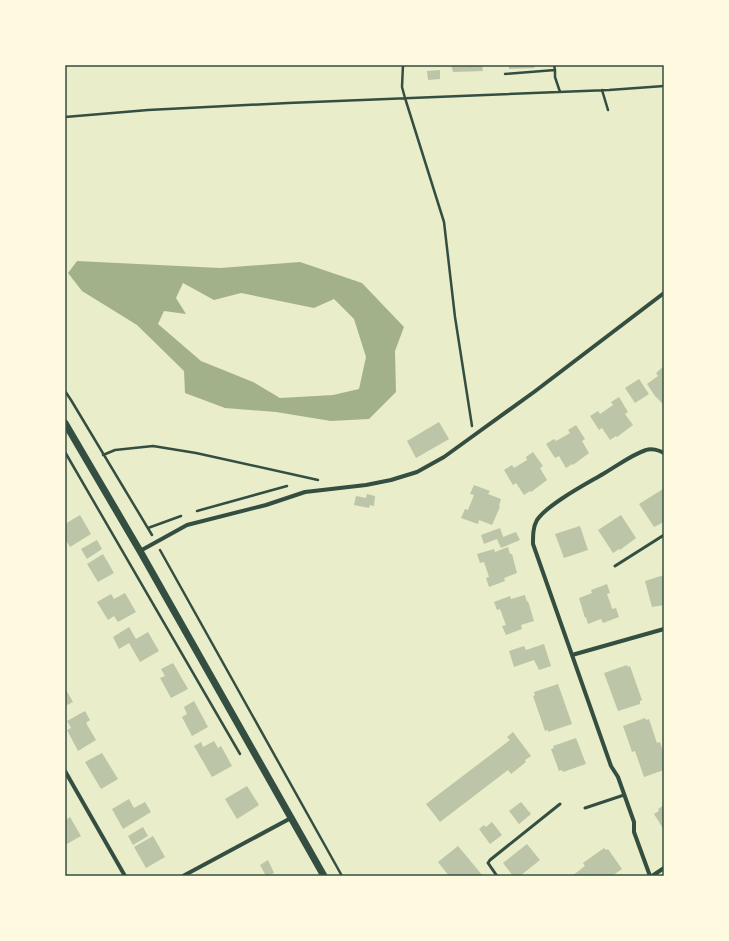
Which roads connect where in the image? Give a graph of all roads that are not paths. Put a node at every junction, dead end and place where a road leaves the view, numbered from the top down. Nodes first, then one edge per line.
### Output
1 (664, 293) edge
2 (65, 423) edge
3 (664, 453) edge
4 (664, 535) edge
5 (140, 551) junction
6 (616, 566) dead end
7 (664, 628) edge
8 (572, 655) junction
9 (65, 771) edge
10 (624, 795) junction
11 (560, 804) dead end
12 (585, 808) dead end
13 (291, 818) junction
14 (664, 868) edge
15 (125, 876) edge
16 (183, 876) edge
17 (324, 876) edge
18 (497, 876) edge
19 (651, 876) edge

1 - 5 street
2 - 5 street
3 - 8 street
4 - 6 lane
5 - 13 street
7 - 8 street
8 - 10 street
9 - 15 street
10 - 12 lane
10 - 19 street
11 - 18 lane
13 - 16 street
13 - 17 street
14 - 19 street

